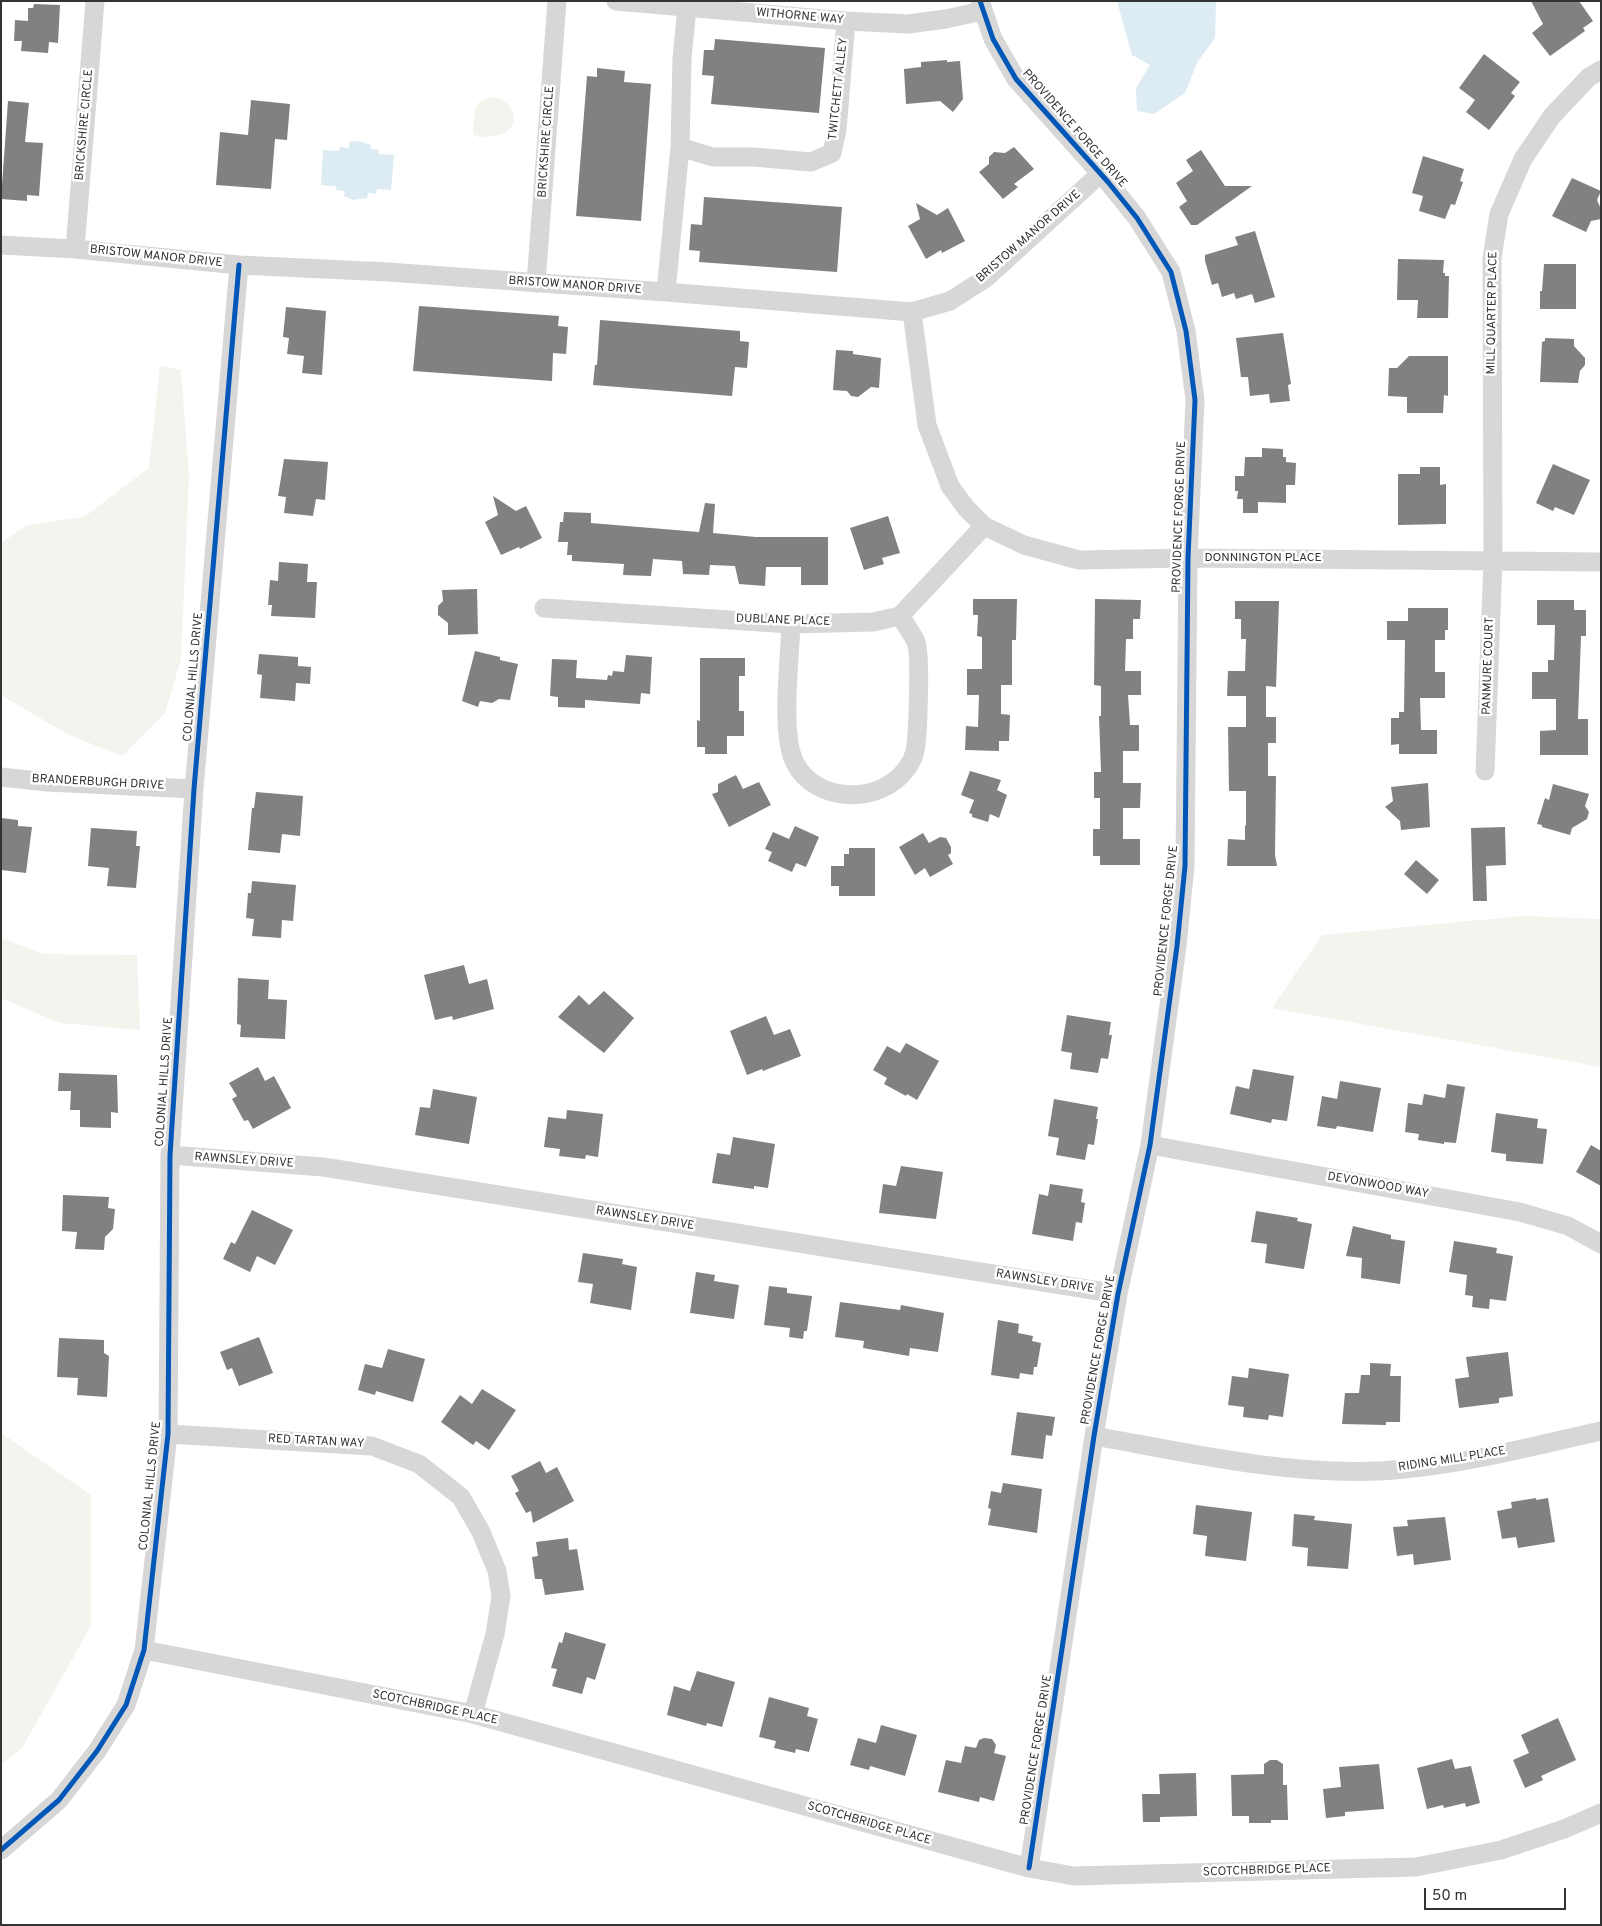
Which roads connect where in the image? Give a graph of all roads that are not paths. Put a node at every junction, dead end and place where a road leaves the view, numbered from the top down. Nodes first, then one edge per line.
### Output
1 (95, 1) edge
2 (557, 1) edge
3 (616, 1) edge
4 (981, 6) edge
5 (687, 7) junction
6 (846, 21) junction
7 (1601, 70) edge
8 (680, 148) junction
9 (1100, 174) junction
10 (1, 245) edge
11 (75, 249) junction
12 (239, 264) junction
13 (536, 284) junction
14 (666, 292) junction
15 (912, 312) junction
16 (984, 526) junction
17 (1188, 558) junction
18 (1493, 561) junction
19 (1601, 562) edge
20 (544, 608) dead end
21 (900, 616) junction
22 (791, 624) junction
23 (1485, 771) dead end
24 (1, 777) edge
25 (194, 789) junction
26 (1150, 1145) junction
27 (170, 1156) junction
28 (1601, 1244) edge
29 (1118, 1294) junction
30 (1601, 1431) edge
31 (168, 1434) junction
32 (1094, 1436) junction
33 (144, 1650) junction
34 (473, 1714) junction
35 (1601, 1813) edge
36 (1, 1850) edge
37 (1029, 1868) junction

1 - 11 street, BRICKSHIRE CIRCLE
2 - 13 street, BRICKSHIRE CIRCLE
3 - 5 street, WITHORNE WAY
4 - 6 street, WITHORNE WAY
4 - 9 street, PROVIDENCE FORGE DRIVE
5 - 6 street, WITHORNE WAY
5 - 8 street
6 - 8 street, TWITCHETT ALLEY
7 - 18 street, MILL QUARTER PLACE
8 - 14 street
9 - 15 street, BRISTOW MANOR DRIVE
9 - 17 street, PROVIDENCE FORGE DRIVE
10 - 11 street, BRISTOW MANOR DRIVE
11 - 12 street, BRISTOW MANOR DRIVE
12 - 13 street, BRISTOW MANOR DRIVE
12 - 25 street, COLONIAL HILLS DRIVE
13 - 14 street, BRISTOW MANOR DRIVE
14 - 15 street, BRISTOW MANOR DRIVE
15 - 16 street, DONNINGTON PLACE
16 - 17 street, DONNINGTON PLACE
16 - 21 street
17 - 18 street, DONNINGTON PLACE
17 - 26 street, PROVIDENCE FORGE DRIVE
18 - 19 street, DONNINGTON PLACE
18 - 23 street, PANMURE COURT
20 - 22 street, DUBLANE PLACE
21 - 22 street, DUBLANE PLACE
21 - 22 street
24 - 25 street, BRANDERBURGH DRIVE
25 - 27 street, COLONIAL HILLS DRIVE
26 - 28 street, DEVONWOOD WAY
26 - 29 street, PROVIDENCE FORGE DRIVE
27 - 29 street, RAWNSLEY DRIVE
27 - 31 street, COLONIAL HILLS DRIVE
29 - 32 street, PROVIDENCE FORGE DRIVE
30 - 32 street, RIDING MILL PLACE
31 - 33 street, COLONIAL HILLS DRIVE
31 - 34 street, RED TARTAN WAY
32 - 37 street, PROVIDENCE FORGE DRIVE
33 - 34 street, SCOTCHBRIDGE PLACE
33 - 36 street, COLONIAL HILLS DRIVE
34 - 37 street, SCOTCHBRIDGE PLACE
35 - 37 street, SCOTCHBRIDGE PLACE

